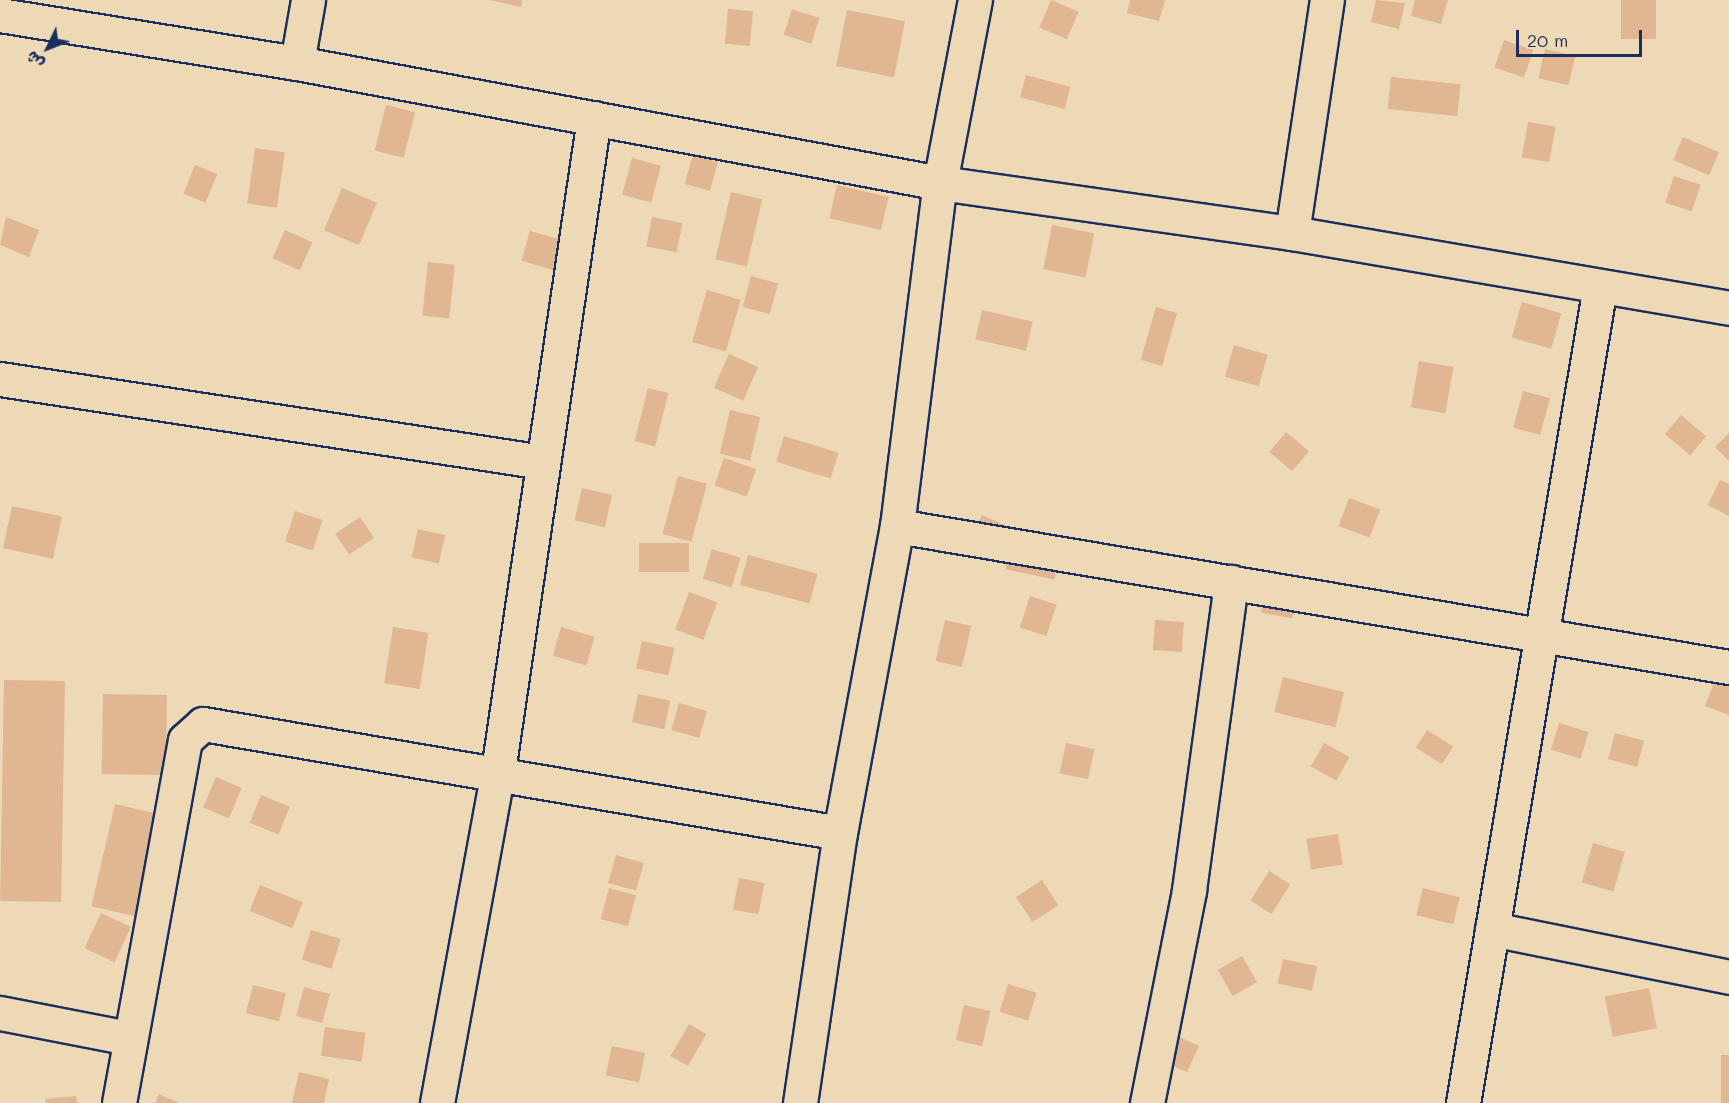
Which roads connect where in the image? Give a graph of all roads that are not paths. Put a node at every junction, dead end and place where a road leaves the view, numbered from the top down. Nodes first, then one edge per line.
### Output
1 (308, 0) edge
2 (975, 0) edge
3 (1327, 0) edge
4 (0, 15) edge
5 (297, 63) junction
6 (594, 118) junction
7 (940, 183) junction
8 (1292, 233) junction
9 (1600, 286) junction
10 (1729, 308) edge
11 (0, 379) edge
12 (543, 462) junction
13 (897, 526) junction
14 (1231, 582) junction
15 (1544, 636) junction
16 (1729, 667) edge
17 (498, 771) junction
18 (840, 833) junction
19 (1492, 929) junction
20 (1729, 977) edge
21 (0, 1013) edge
22 (129, 1038) junction
23 (119, 1103) edge
24 (437, 1103) edge
25 (800, 1103) edge
26 (1147, 1103) edge
27 (1463, 1103) edge

1 - 5 street
2 - 7 street
3 - 8 street
4 - 5 street
5 - 6 street
6 - 7 street
6 - 12 street
7 - 8 street
7 - 13 street
8 - 9 street
9 - 10 street
9 - 15 street
11 - 12 street
12 - 17 street
13 - 14 street
13 - 18 street
14 - 15 street
14 - 26 street
15 - 16 street
15 - 19 street
17 - 18 street
17 - 22 street
17 - 24 street
18 - 25 street
19 - 20 street
19 - 27 street
21 - 22 street
22 - 23 street

